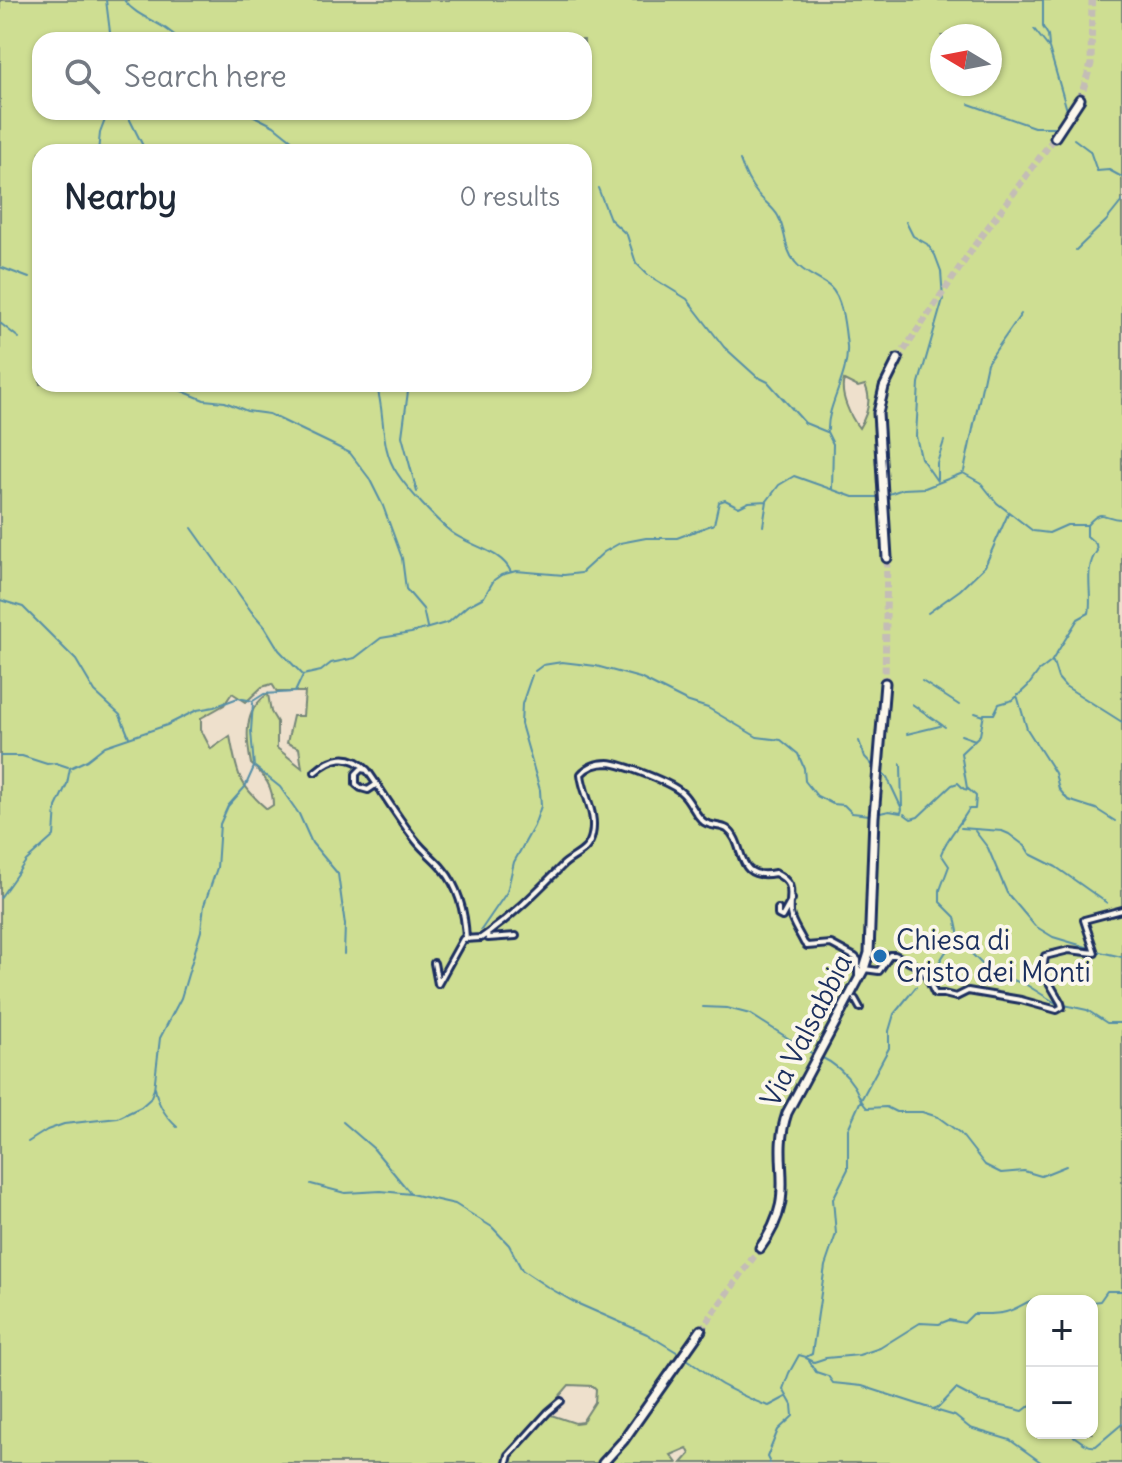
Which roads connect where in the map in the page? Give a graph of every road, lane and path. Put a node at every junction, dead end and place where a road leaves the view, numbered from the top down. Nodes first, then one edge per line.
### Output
1 (1080, 99) tunnel mouth
2 (1058, 134) tunnel mouth
3 (898, 359) tunnel mouth
4 (886, 557) tunnel mouth
5 (885, 683) tunnel mouth
6 (367, 770) junction
7 (315, 772) dead end
8 (377, 784) junction
9 (792, 899) junction
10 (778, 909) dead end
11 (1122, 910) edge
12 (488, 933) junction
13 (516, 936) dead end
14 (466, 939) junction
15 (434, 963) dead end
16 (864, 969) junction
17 (858, 981) junction
18 (855, 999) dead end
19 (860, 1008) dead end
20 (760, 1248) tunnel mouth
21 (700, 1332) tunnel mouth
22 (561, 1401) dead end
23 (507, 1463) edge
24 (603, 1463) edge

1 - 2 main road
3 - 4 main road
5 - 16 main road, Via Valsabbia
6 - 7 street
6 - 8 street
6 - 8 street
8 - 14 street
9 - 10 street
9 - 12 street
9 - 17 street
11 - 16 street
12 - 13 street
12 - 14 street
14 - 15 street
16 - 17 main road, Via Valsabbia
17 - 20 main road, Via Valsabbia
18 - 19 street
21 - 24 main road
22 - 23 street

